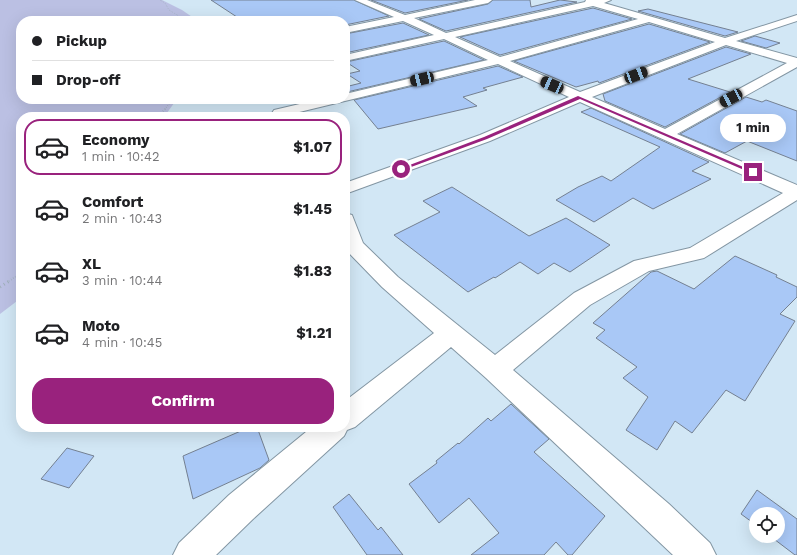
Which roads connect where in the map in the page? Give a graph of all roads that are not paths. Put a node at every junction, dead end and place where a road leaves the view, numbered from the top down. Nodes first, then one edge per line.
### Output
1 (488, 0) edge
2 (581, 0) edge
3 (607, 0) edge
4 (364, 1) edge
5 (592, 3) junction
6 (405, 18) junction
7 (797, 18) edge
8 (650, 19) junction
9 (350, 29) edge
10 (446, 37) junction
11 (726, 41) junction
12 (350, 57) edge
13 (498, 61) junction
14 (797, 62) edge
15 (350, 97) edge
16 (580, 97) junction
17 (318, 104) edge
18 (283, 112) edge
19 (666, 134) junction
20 (797, 174) edge
21 (350, 187) edge
22 (792, 190) edge
23 (350, 234) edge
24 (450, 334) junction
25 (495, 370) junction
26 (350, 414) edge
27 (328, 432) edge
28 (191, 555) edge
29 (698, 555) edge

1 - 6 street
2 - 5 street
3 - 5 street
4 - 6 street
5 - 8 street
5 - 10 street
6 - 9 street
6 - 10 street
7 - 11 street
8 - 11 street
8 - 13 street
10 - 12 street
10 - 13 street
11 - 14 street
11 - 16 street
13 - 15 street
13 - 16 street
14 - 19 street
16 - 19 street
16 - 21 street
17 - 18 street
19 - 22 street
20 - 22 street
22 - 25 street
23 - 24 street
24 - 25 street
24 - 26 street
25 - 29 street
27 - 28 street

